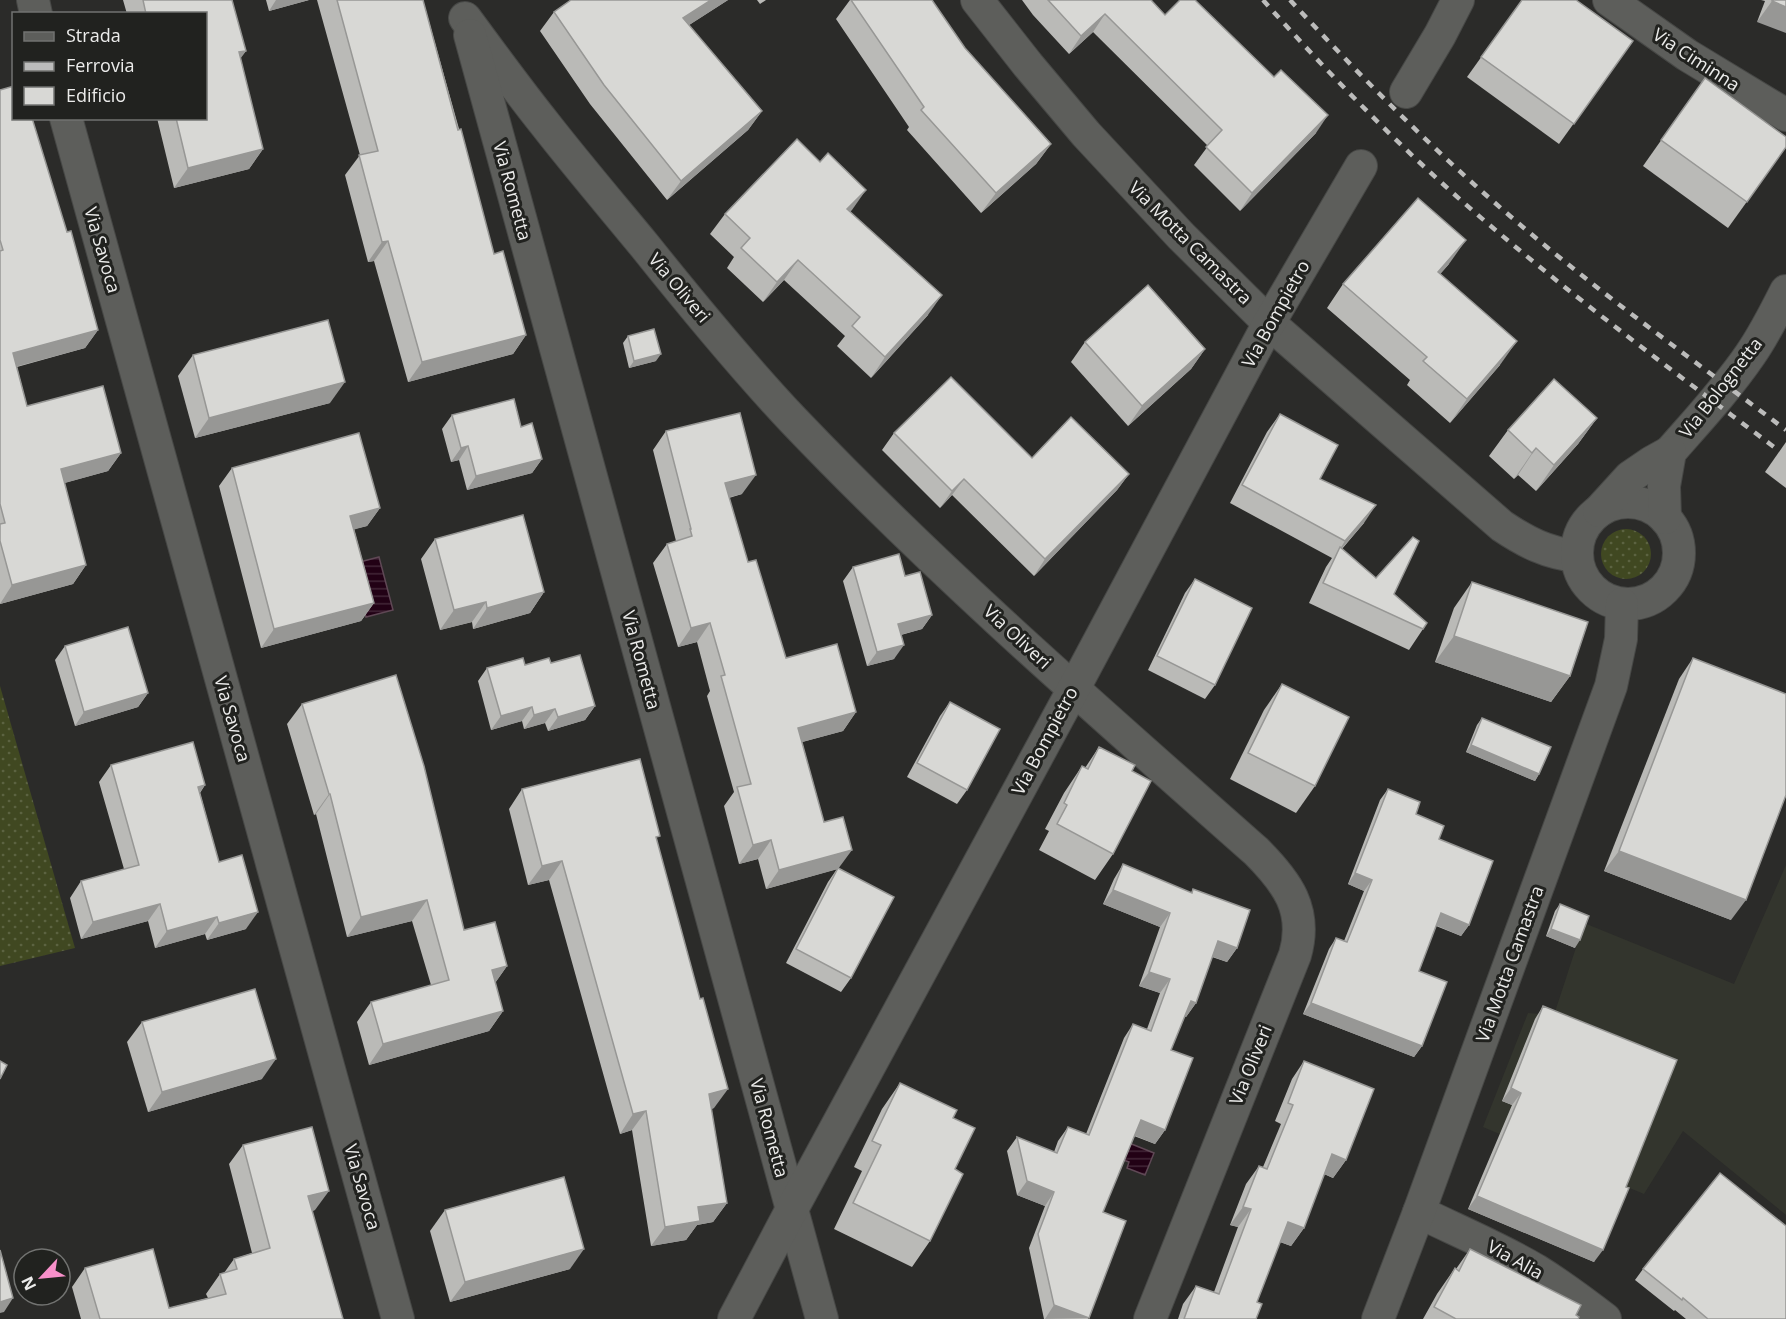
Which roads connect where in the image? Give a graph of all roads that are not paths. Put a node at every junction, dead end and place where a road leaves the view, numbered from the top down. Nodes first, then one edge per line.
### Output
1 (977, 0) edge
2 (1458, 0) edge
3 (1609, 0) edge
4 (462, 9) edge
5 (1406, 92) dead end
6 (1786, 115) edge
7 (67, 120) edge
8 (1361, 166) dead end
9 (1786, 291) edge
10 (1269, 323) junction
11 (1670, 452) junction
12 (1599, 511) junction
13 (1665, 518) junction
14 (1576, 556) junction
15 (1622, 604) junction
16 (1073, 690) junction
17 (792, 1209) junction
18 (1419, 1212) junction
19 (398, 1319) edge
20 (734, 1319) edge
21 (822, 1319) edge
22 (1150, 1319) edge
23 (1378, 1319) edge
24 (1605, 1319) edge

1 - 10 street, Via Motta Camastra
2 - 5 street
3 - 6 street, Via Ciminna
4 - 16 street, Via Oliveri
4 - 17 street, Via Rometta
7 - 19 street, Via Savoca
8 - 10 street, Via Bompietro
9 - 11 street, Via Bolognetta
10 - 14 street, Via Motta Camastra
10 - 16 street, Via Bompietro
11 - 12 street, Via Bolognetta
11 - 13 street, Via Bolognetta
12 - 13 street
12 - 14 street
13 - 15 street
14 - 15 street
15 - 18 street, Via Motta Camastra
16 - 17 street, Via Bompietro
16 - 22 street, Via Oliveri
17 - 20 street, Via Bompietro
17 - 21 street, Via Rometta
18 - 23 street, Via Motta Camastra
18 - 24 street, Via Alia

